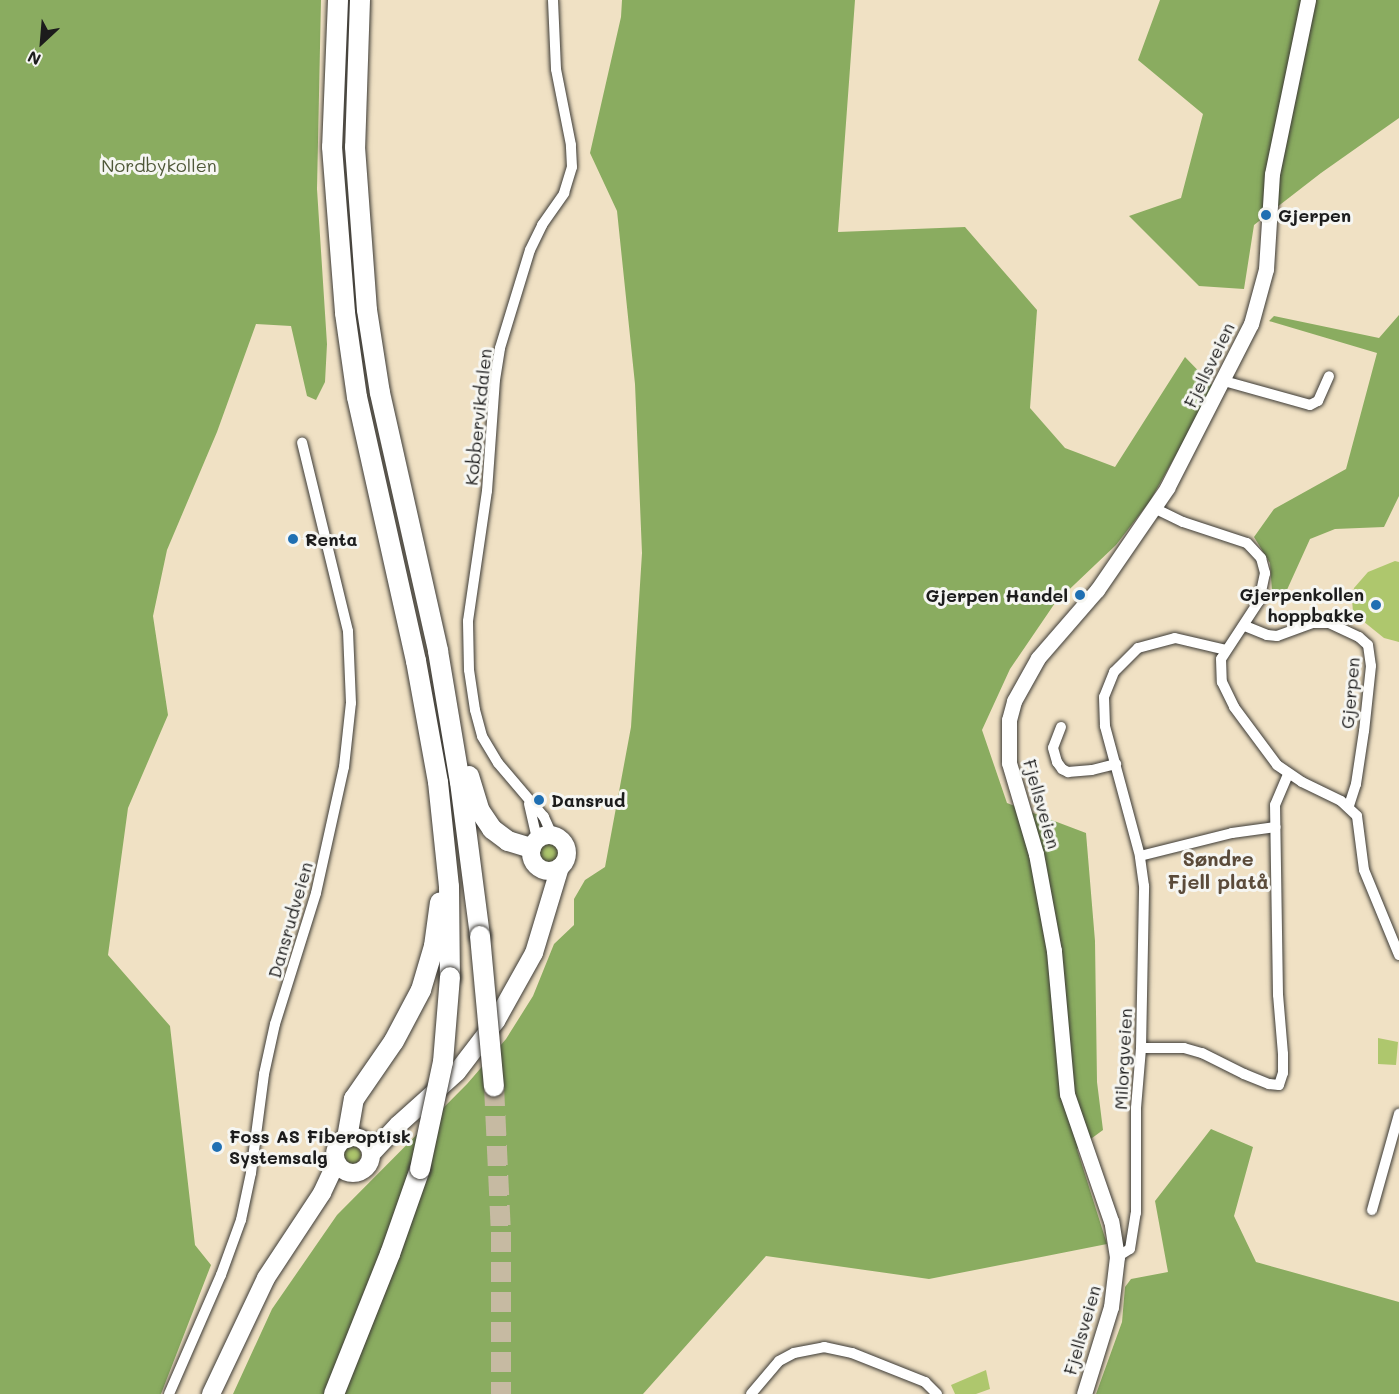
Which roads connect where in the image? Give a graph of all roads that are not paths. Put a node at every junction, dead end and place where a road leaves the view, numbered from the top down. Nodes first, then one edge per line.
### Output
1 (338, 0) edge
2 (360, 0) edge
3 (553, 0) edge
4 (1308, 0) edge
5 (1329, 376) dead end
6 (1224, 381) junction
7 (302, 443) dead end
8 (1154, 508) junction
9 (1245, 626) junction
10 (1226, 650) junction
11 (438, 651) junction
12 (1061, 727) dead end
13 (1116, 764) junction
14 (1288, 774) junction
15 (438, 782) junction
16 (528, 800) junction
17 (1348, 806) junction
18 (1276, 827) junction
19 (540, 841) junction
20 (1140, 856) junction
21 (560, 867) junction
22 (541, 870) junction
23 (550, 900) junction
24 (1399, 956) edge
25 (1141, 1048) junction
26 (494, 1086) tunnel mouth
27 (1399, 1114) edge
28 (361, 1144) junction
29 (341, 1167) junction
30 (1372, 1210) dead end
31 (1117, 1257) junction
32 (169, 1394) edge
33 (210, 1394) edge
34 (334, 1394) edge
35 (751, 1394) edge
36 (937, 1394) edge
37 (1084, 1394) edge

1 - 15 highway
2 - 11 highway
3 - 16 street, Kobbervikdalen
4 - 6 main road, Fjellsveien
5 - 6 street
6 - 8 main road, Fjellsveien
7 - 32 street, Dansrudveien
8 - 9 street
8 - 31 main road, Fjellsveien
9 - 10 street
9 - 17 street, Gjerpen
10 - 13 street, Milorgveien
10 - 14 street
11 - 19 highway
11 - 26 highway, bridge
12 - 13 street
13 - 20 street, Milorgveien
14 - 17 street
14 - 18 street
15 - 28 highway
15 - 34 highway, bridge
16 - 19 street, Kobbervikdalen
16 - 19 street, Kobbervikdalen
17 - 24 street
18 - 20 street
18 - 25 street
19 - 21 main road
19 - 22 main road
20 - 25 street, Milorgveien
21 - 22 main road
21 - 23 main road
22 - 23 main road
23 - 28 main road
25 - 31 street, Milorgveien
27 - 30 street
28 - 29 main road
28 - 29 main road
29 - 33 main road
31 - 37 main road, Fjellsveien
35 - 36 street

